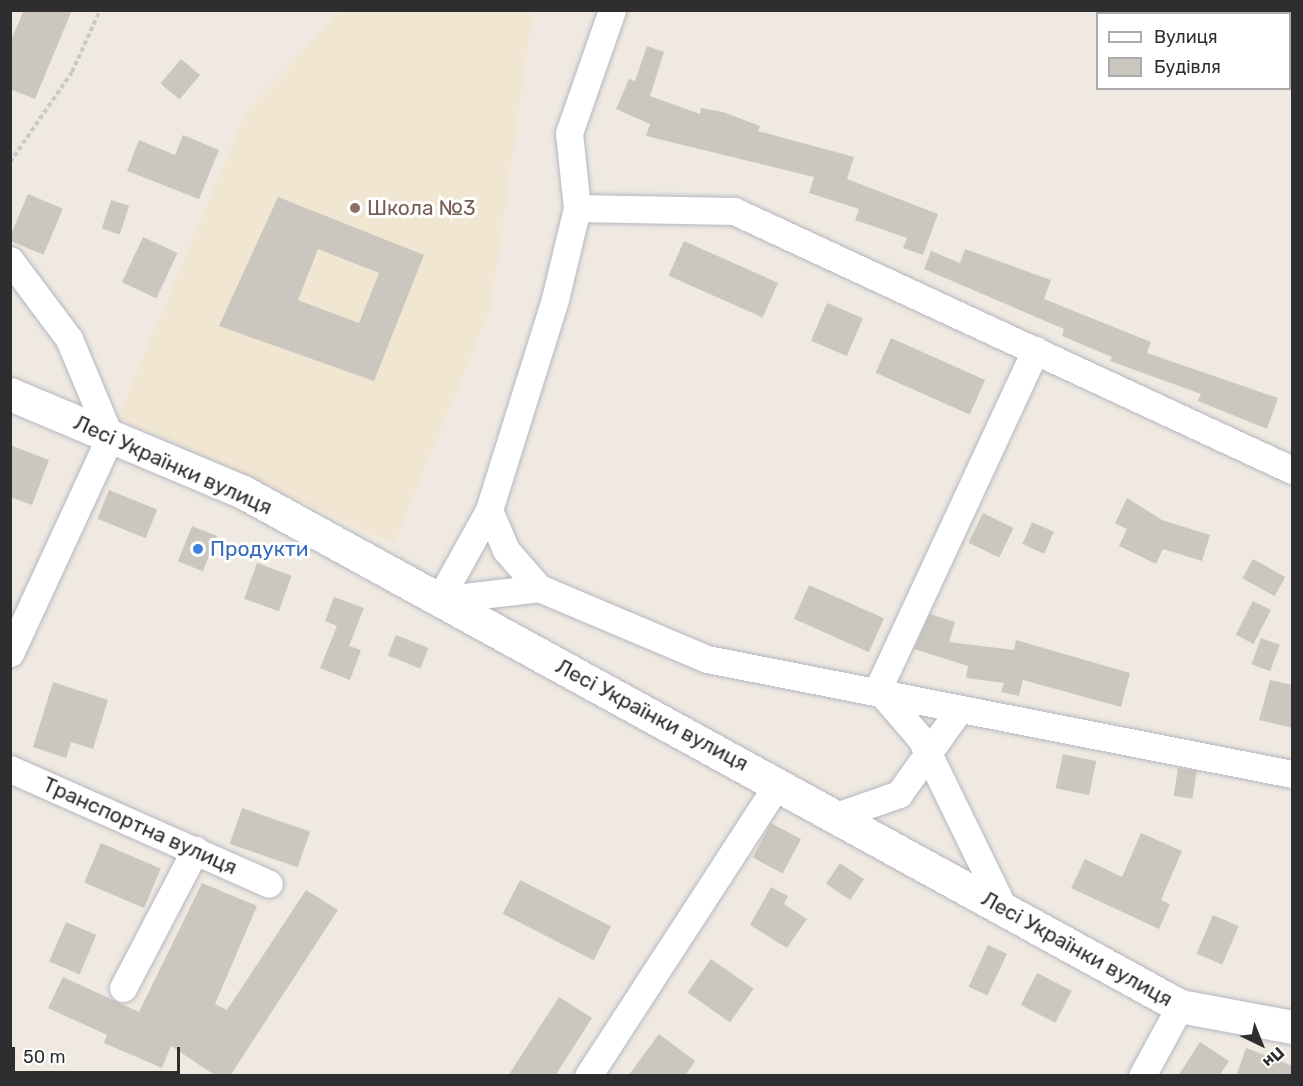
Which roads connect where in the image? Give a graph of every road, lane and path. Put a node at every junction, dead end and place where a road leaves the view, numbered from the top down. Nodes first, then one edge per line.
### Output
1 (100, 10) edge
2 (612, 10) edge
3 (10, 162) edge
4 (577, 208) junction
5 (10, 260) edge
6 (1035, 350) junction
7 (10, 394) edge
8 (110, 437) junction
9 (1293, 470) edge
10 (489, 510) junction
11 (539, 588) junction
12 (439, 600) junction
13 (10, 653) edge
14 (878, 689) junction
15 (959, 710) junction
16 (930, 757) junction
17 (10, 768) edge
18 (1293, 774) edge
19 (778, 783) junction
20 (836, 816) junction
21 (195, 850) junction
22 (269, 884) dead end
23 (1004, 909) junction
24 (123, 988) dead end
25 (1180, 1006) junction
26 (1293, 1027) edge
27 (588, 1076) edge
28 (1142, 1076) edge

1 - 3 path
2 - 4 street
4 - 6 street
4 - 10 street
5 - 8 street
6 - 9 street
6 - 14 street
7 - 8 street, Лесі Українки вулиця
8 - 12 street, Лесі Українки вулиця
8 - 13 street
10 - 11 street
10 - 12 street
11 - 12 street
11 - 14 street
12 - 19 street, Лесі Українки вулиця
14 - 15 street
14 - 16 street
15 - 16 street
15 - 18 street
16 - 20 street
16 - 23 street
17 - 21 street, Транспортна вулиця
19 - 20 street, Лесі Українки вулиця
19 - 27 street
20 - 23 street, Лесі Українки вулиця
21 - 22 street, Транспортна вулиця
21 - 24 street
23 - 25 street, Лесі Українки вулиця
25 - 26 street, Лесі Українки вулиця
25 - 28 street

